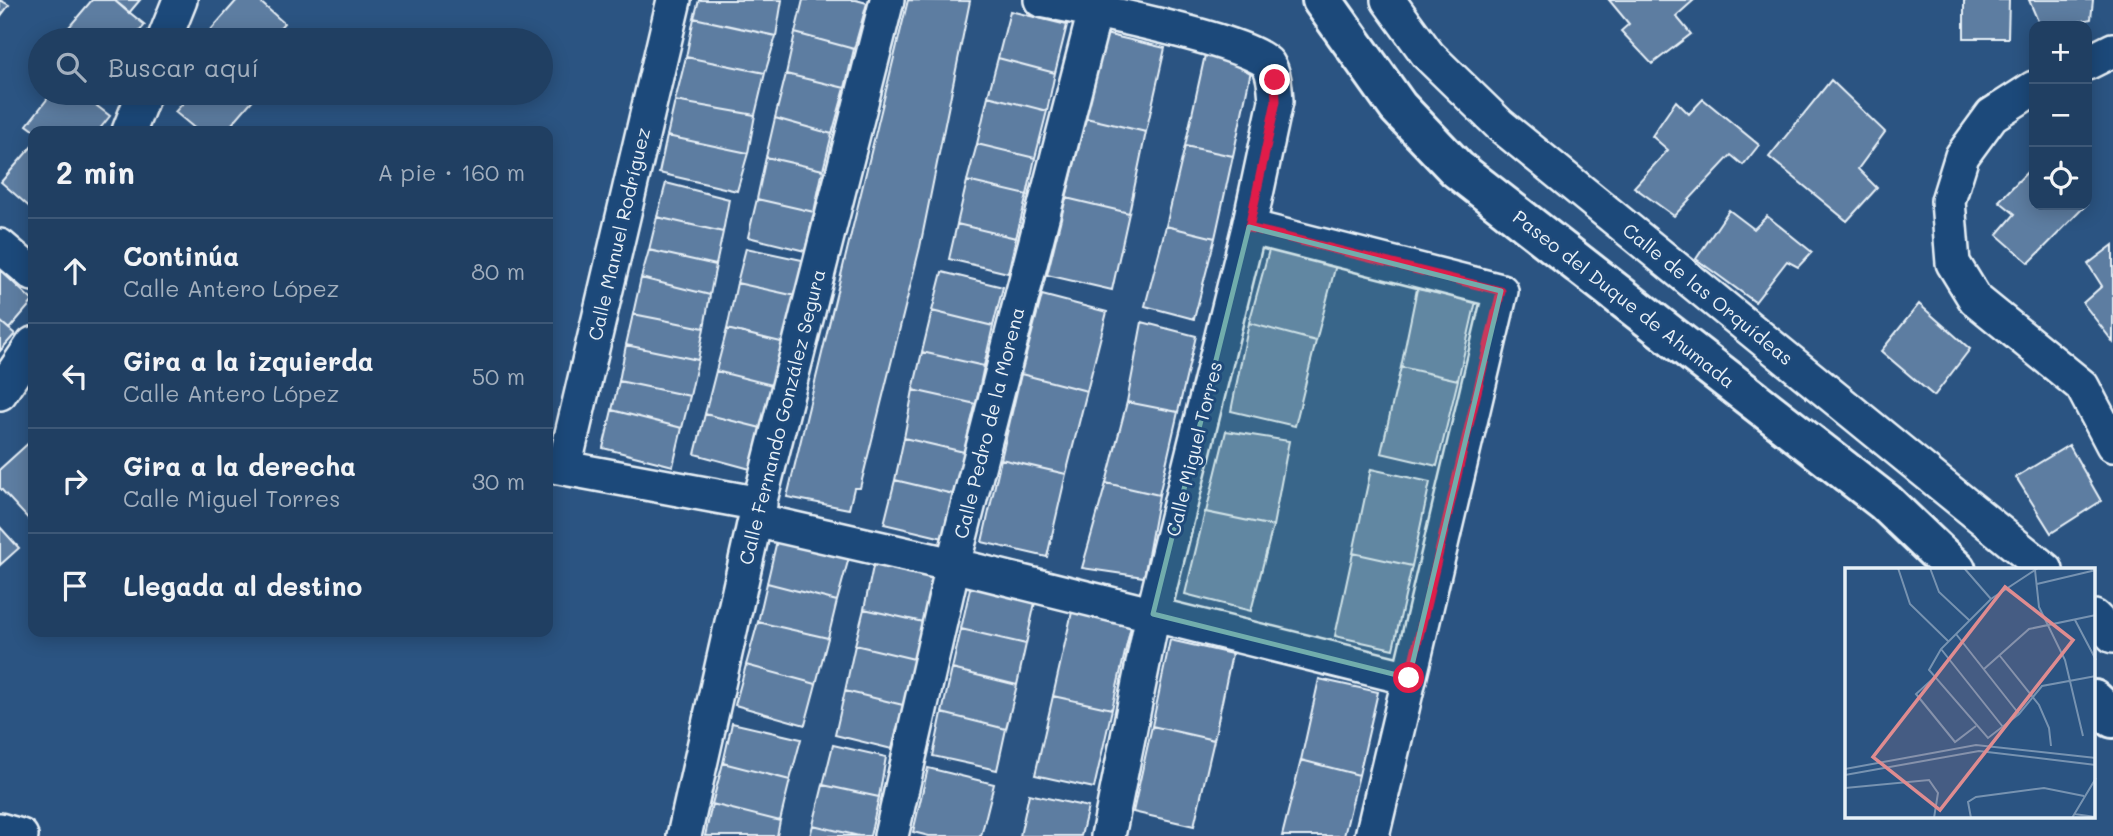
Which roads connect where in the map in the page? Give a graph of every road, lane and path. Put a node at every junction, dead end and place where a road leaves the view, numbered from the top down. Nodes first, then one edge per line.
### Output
1 (180, 0) edge
2 (674, 0) edge
3 (887, 0) edge
4 (1041, 0) edge
5 (1322, 0) edge
6 (1388, 0) edge
7 (1095, 11) junction
8 (169, 28) edge
9 (2113, 50) edge
10 (2092, 60) edge
11 (2029, 92) edge
12 (139, 105) edge
13 (131, 126) edge
14 (1249, 228) junction
15 (0, 246) edge
16 (28, 270) edge
17 (28, 351) edge
18 (0, 393) edge
19 (2113, 445) edge
20 (556, 467) edge
21 (757, 512) junction
22 (953, 565) junction
23 (1954, 568) edge
24 (2044, 568) edge
25 (1153, 614) junction
26 (2096, 619) edge
27 (2113, 636) edge
28 (1409, 678) junction
29 (2096, 702) edge
30 (2113, 718) edge
31 (0, 830) edge
32 (21, 836) edge
33 (684, 836) edge
34 (891, 836) edge
35 (1108, 836) edge
36 (1372, 836) edge

1 - 8 street
2 - 20 street, Calle Manuel Rodríguez
3 - 21 street, Calle Fernando González Segura
4 - 7 street
5 - 23 main road, Paseo del Duque de Ahumada
6 - 24 street, Calle de las Orquídeas
7 - 14 street, Calle Miguel Torres
7 - 22 street, Calle Pedro de la Morena
9 - 10 street
11 - 19 street
12 - 13 street
14 - 25 street, Calle Miguel Torres
14 - 28 street
15 - 16 street
17 - 18 street
20 - 21 street
21 - 22 street
21 - 33 street, Calle Fernando González Segura
22 - 25 street
22 - 34 street, Calle Pedro de la Morena
25 - 28 street
25 - 35 street, Calle Miguel Torres
26 - 27 street
28 - 36 street
29 - 30 main road
31 - 32 street

